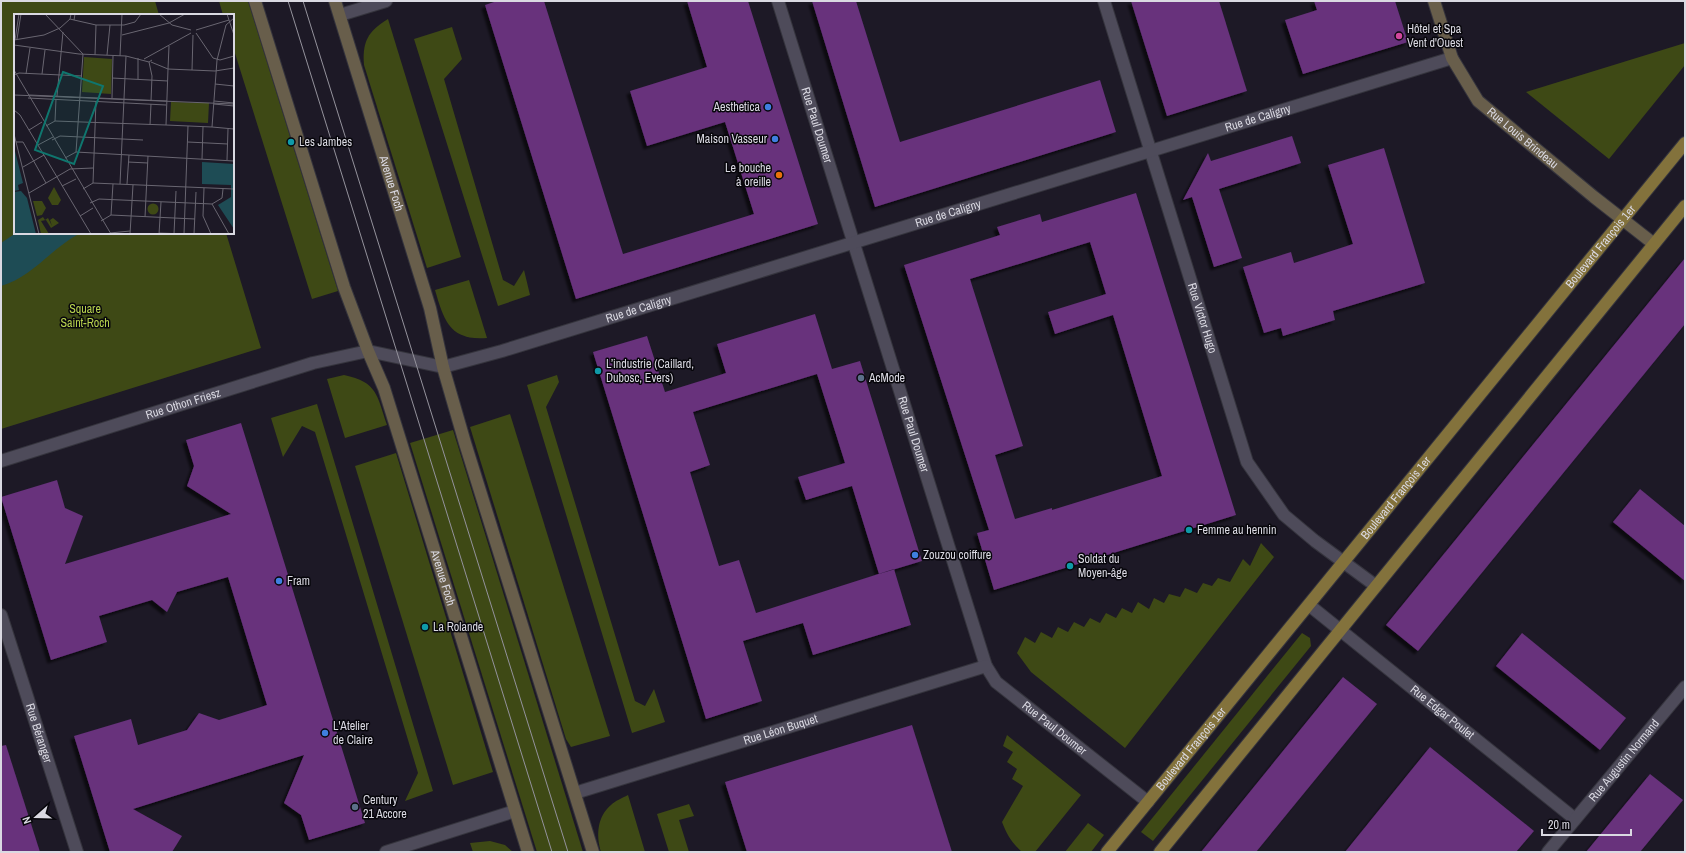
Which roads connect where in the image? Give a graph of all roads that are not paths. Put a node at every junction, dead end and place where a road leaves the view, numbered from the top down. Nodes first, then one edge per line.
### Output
1 (255, 1) edge
2 (335, 1) edge
3 (386, 1) edge
4 (778, 1) edge
5 (1104, 1) edge
6 (1434, 1) edge
7 (340, 15) junction
8 (1452, 58) junction
9 (1685, 143) edge
10 (1151, 151) junction
11 (1685, 206) edge
12 (1623, 220) junction
13 (853, 243) junction
14 (1654, 244) junction
15 (368, 351) junction
16 (443, 367) junction
17 (1, 461) edge
18 (1344, 562) junction
19 (1376, 586) junction
20 (1309, 605) junction
21 (1, 615) edge
22 (1340, 630) junction
23 (986, 666) junction
24 (1685, 687) edge
25 (575, 793) junction
26 (1148, 802) junction
27 (515, 811) junction
28 (1575, 819) junction
29 (77, 852) edge
30 (386, 852) edge
31 (528, 852) edge
32 (593, 852) edge
33 (1107, 852) edge
34 (1160, 852) edge
35 (1548, 852) edge

1 - 15 street, Avenue Foch
2 - 7 street, Avenue Foch
3 - 7 street
4 - 13 street, Rue Paul Doumer
5 - 10 street, Rue Victor Hugo
6 - 8 street, Rue Louis Brindeau
7 - 16 street, Avenue Foch
8 - 10 street, Rue de Caligny
8 - 12 street, Rue Louis Brindeau
9 - 12 main road, Boulevard François 1er
10 - 13 street, Rue de Caligny
10 - 18 street, Rue Victor Hugo
11 - 14 main road
12 - 14 street, Rue Louis Brindeau
12 - 18 main road, Boulevard François 1er
13 - 16 street, Rue de Caligny
13 - 23 street, Rue Paul Doumer
14 - 19 main road
15 - 16 street
15 - 17 street, Rue Othon Friesz
15 - 27 street, Avenue Foch
16 - 25 street, Avenue Foch
18 - 19 street, Rue Victor Hugo
18 - 20 main road, Boulevard François 1er
19 - 22 main road
20 - 22 street, Rue Edgar Poulet
20 - 26 main road, Boulevard François 1er
21 - 29 street, Rue Béranger
22 - 28 street, Rue Edgar Poulet
22 - 34 main road
23 - 25 street, Rue Léon Buquet
23 - 26 street, Rue Paul Doumer
24 - 28 street, Rue Augustin Normand
25 - 32 street, Avenue Foch
26 - 33 main road, Boulevard François 1er
27 - 30 street
27 - 31 street, Avenue Foch
28 - 35 street, Rue Augustin Normand

